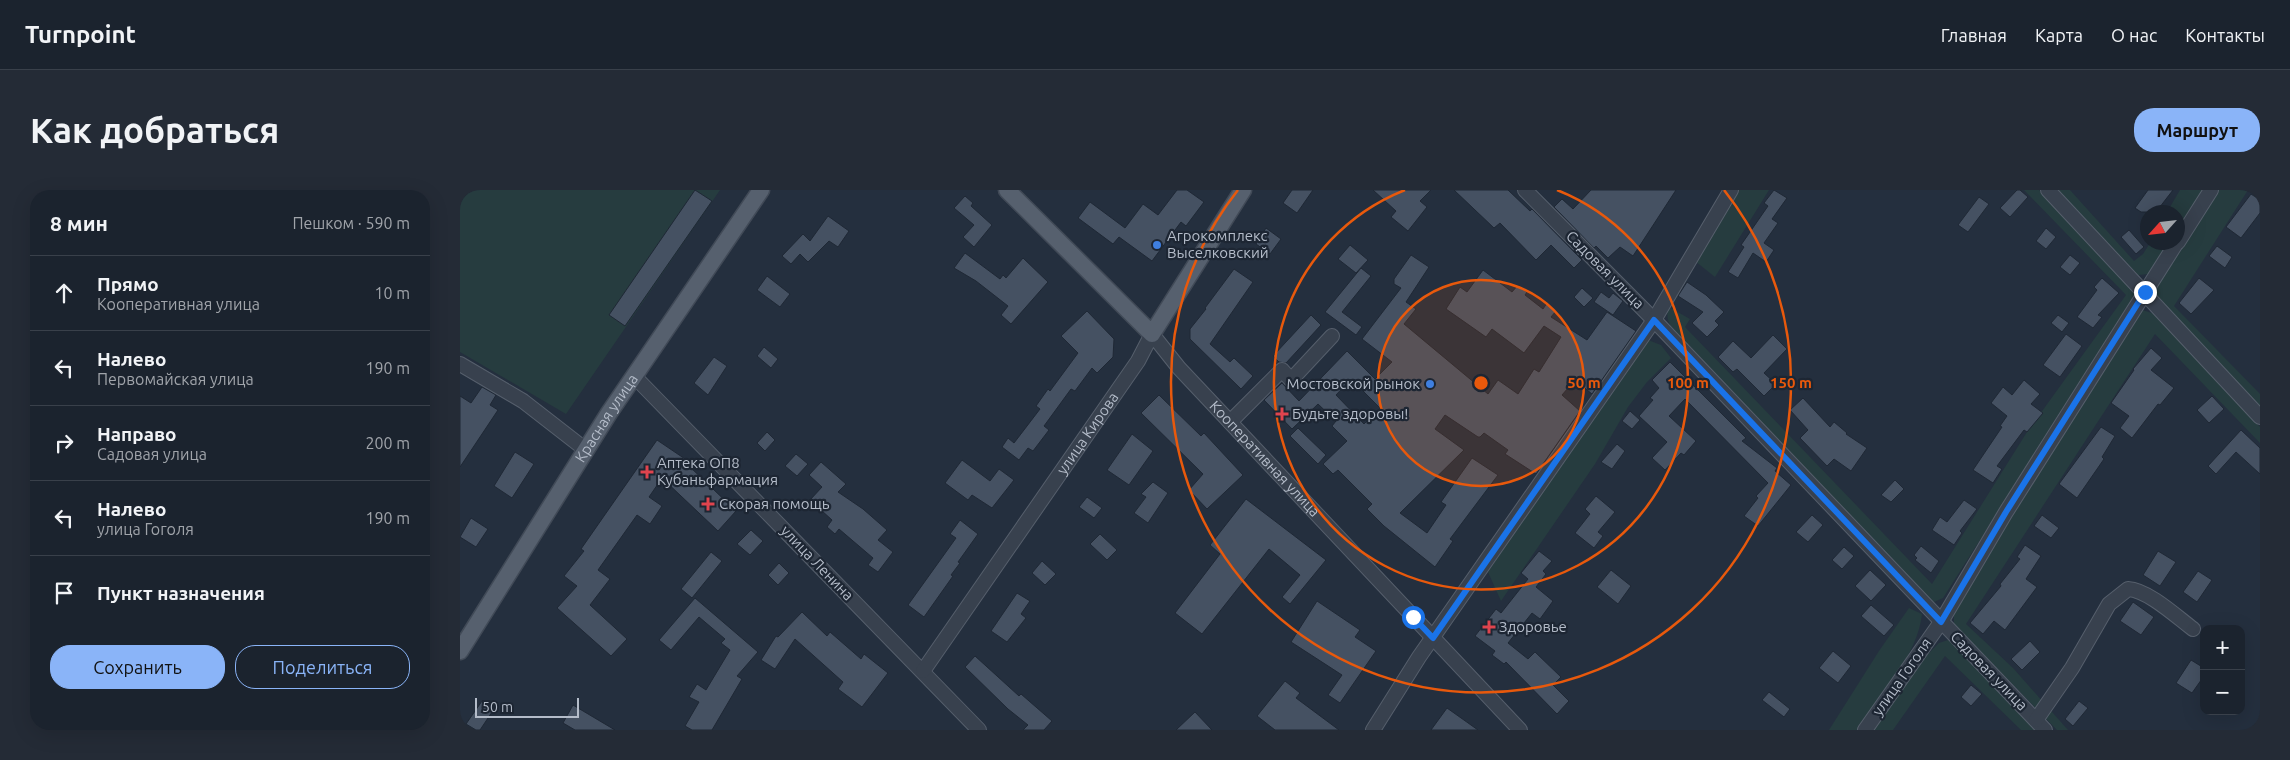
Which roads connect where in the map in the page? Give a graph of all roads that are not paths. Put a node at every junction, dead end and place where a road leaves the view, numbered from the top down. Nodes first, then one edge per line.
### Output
1 (761, 190) edge
2 (1007, 190) edge
3 (1243, 190) edge
4 (1526, 190) edge
5 (1731, 190) edge
6 (2048, 190) edge
7 (2211, 190) edge
8 (2185, 230) edge
9 (2172, 250) edge
10 (2145, 292) junction
11 (1654, 320) junction
12 (1152, 334) junction
13 (1332, 336) dead end
14 (460, 364) edge
15 (634, 376) junction
16 (2260, 417) edge
17 (1230, 422) junction
18 (586, 450) junction
19 (1941, 622) junction
20 (2193, 629) dead end
21 (1433, 638) junction
22 (460, 651) edge
23 (923, 671) junction
24 (2040, 725) edge
25 (979, 730) edge
26 (1373, 730) edge
27 (1520, 730) edge
28 (1866, 730) edge

1 - 15 main road, Красная улица
2 - 12 main road, Кооперативная улица
3 - 12 main road, улица Кирова
4 - 11 street, Садовая улица
5 - 11 street
6 - 10 street
7 - 8 street, улица Гоголя
9 - 10 street, улица Гоголя
10 - 16 street
10 - 19 street, улица Гоголя
11 - 19 street, Садовая улица
11 - 21 street
12 - 17 street, Кооперативная улица
12 - 23 street, улица Кирова
13 - 17 street
14 - 18 street
15 - 18 main road, Красная улица
15 - 23 street, улица Ленина
17 - 21 street, Кооперативная улица
18 - 22 main road, Красная улица
19 - 24 street, Садовая улица
19 - 28 street, улица Гоголя
20 - 24 street, Садовая улица
21 - 26 street
21 - 27 street, Кооперативная улица
23 - 25 street, улица Ленина

